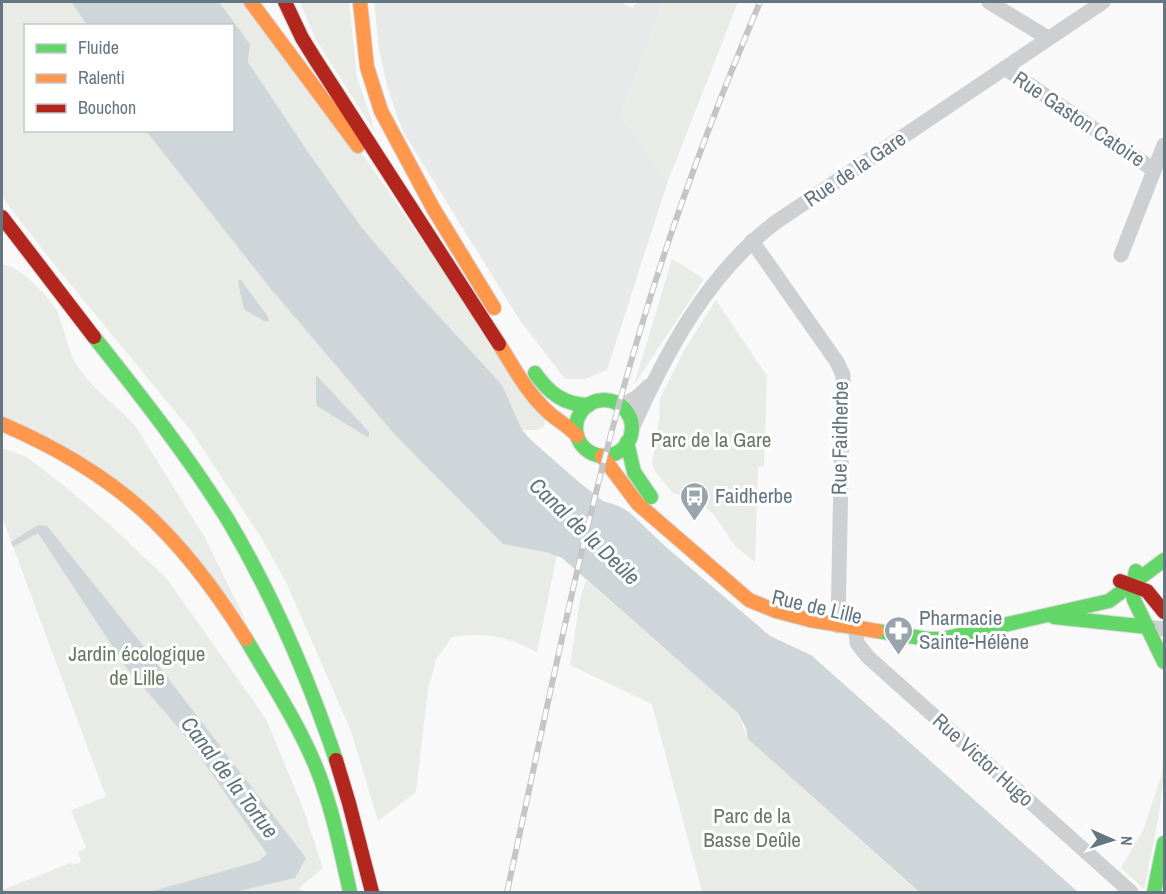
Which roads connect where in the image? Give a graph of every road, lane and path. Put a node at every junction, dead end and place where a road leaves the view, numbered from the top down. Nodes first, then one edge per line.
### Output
1 (251, 2) edge
2 (285, 2) edge
3 (360, 2) edge
4 (989, 2) edge
5 (1103, 2) edge
6 (1048, 38) junction
7 (1005, 68) junction
8 (1164, 145) edge
9 (1154, 170) junction
10 (2, 217) edge
11 (2, 231) edge
12 (752, 241) junction
13 (1120, 255) dead end
14 (453, 274) junction
15 (502, 321) dead end
16 (94, 337) junction
17 (526, 359) dead end
18 (653, 382) junction
19 (589, 405) junction
20 (620, 406) junction
21 (2, 424) edge
22 (577, 436) junction
23 (629, 437) junction
24 (602, 456) junction
25 (1159, 558) edge
26 (1138, 564) junction
27 (1118, 580) junction
28 (1133, 585) junction
29 (1164, 611) edge
30 (1047, 616) junction
31 (837, 620) junction
32 (855, 623) junction
33 (1148, 627) junction
34 (1164, 629) edge
35 (1164, 662) edge
36 (350, 802) junction
37 (1164, 843) edge
38 (350, 892) edge
39 (372, 892) edge
40 (380, 892) edge
41 (1131, 892) edge
42 (1154, 892) edge

1 - 14 main road
2 - 14 main road
3 - 15 main road
4 - 6 street
5 - 6 street, Rue de la Gare
6 - 7 street, Rue de la Gare
7 - 9 street, Rue Gaston Catoire
7 - 12 street, Rue de la Gare
8 - 9 street
9 - 13 street
10 - 16 main road
11 - 16 main road
12 - 18 street, Rue de la Gare
12 - 31 street, Rue Faidherbe
14 - 22 main road
16 - 36 main road
17 - 19 main road
18 - 20 street, Rue de la Gare
18 - 23 street, Rue de la Gare
19 - 20 main road
19 - 22 main road
20 - 23 main road
21 - 38 main road
22 - 24 main road
23 - 24 main road
23 - 31 main road, Rue de Lille
24 - 31 main road, Rue de Lille
25 - 26 main road, Rue de Lille
25 - 28 main road, Rue de Lille
25 - 29 main road
26 - 27 main road, Rue de Lille
26 - 28 main road
27 - 28 main road
27 - 32 main road, Rue de Lille
28 - 29 main road
28 - 30 main road, Rue de Lille
28 - 33 main road
29 - 33 street
30 - 32 main road, Rue de Lille
30 - 33 main road, Rue de Lille
31 - 32 main road, Rue de Lille
32 - 41 street, Rue Victor Hugo
33 - 34 street, Rue de Lille
33 - 35 main road
36 - 39 main road
36 - 40 main road
37 - 42 main road

